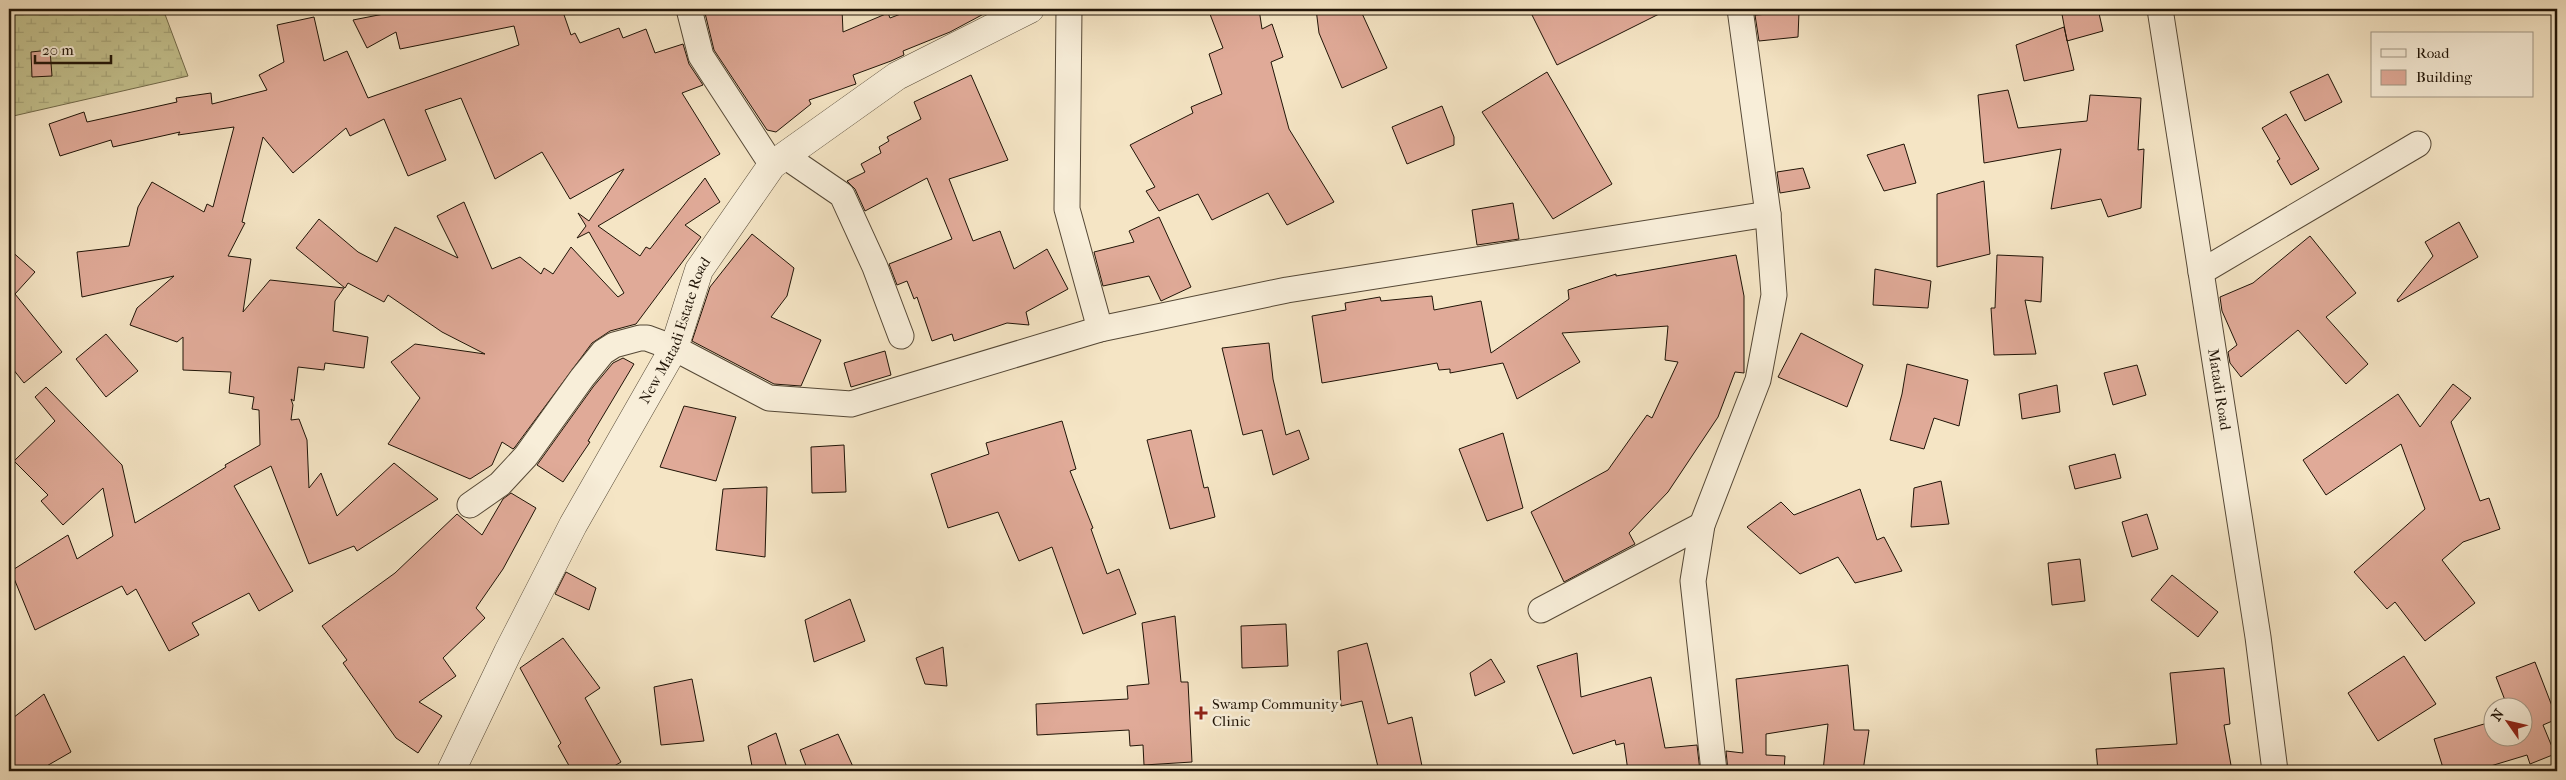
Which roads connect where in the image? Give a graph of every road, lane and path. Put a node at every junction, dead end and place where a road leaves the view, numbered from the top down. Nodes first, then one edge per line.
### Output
1 (689, 9) edge
2 (1029, 9) edge
3 (1069, 9) edge
4 (1740, 9) edge
5 (2160, 9) edge
6 (2418, 144) dead end
7 (778, 160) junction
8 (1768, 214) junction
9 (2201, 272) junction
10 (1100, 329) junction
11 (900, 336) dead end
12 (674, 348) junction
13 (470, 505) dead end
14 (1702, 525) junction
15 (1541, 610) dead end
16 (451, 771) edge
17 (1714, 771) edge
18 (2275, 771) edge

1 - 7 street
2 - 7 street, New Matadi Estate Road
3 - 10 street
4 - 8 street
5 - 9 street, Matadi Road
6 - 9 street
7 - 11 street
7 - 12 street, New Matadi Estate Road
8 - 10 street
8 - 14 street
9 - 18 street, Matadi Road
10 - 12 street
12 - 13 street
12 - 16 street, New Matadi Estate Road
14 - 15 street
14 - 17 street

